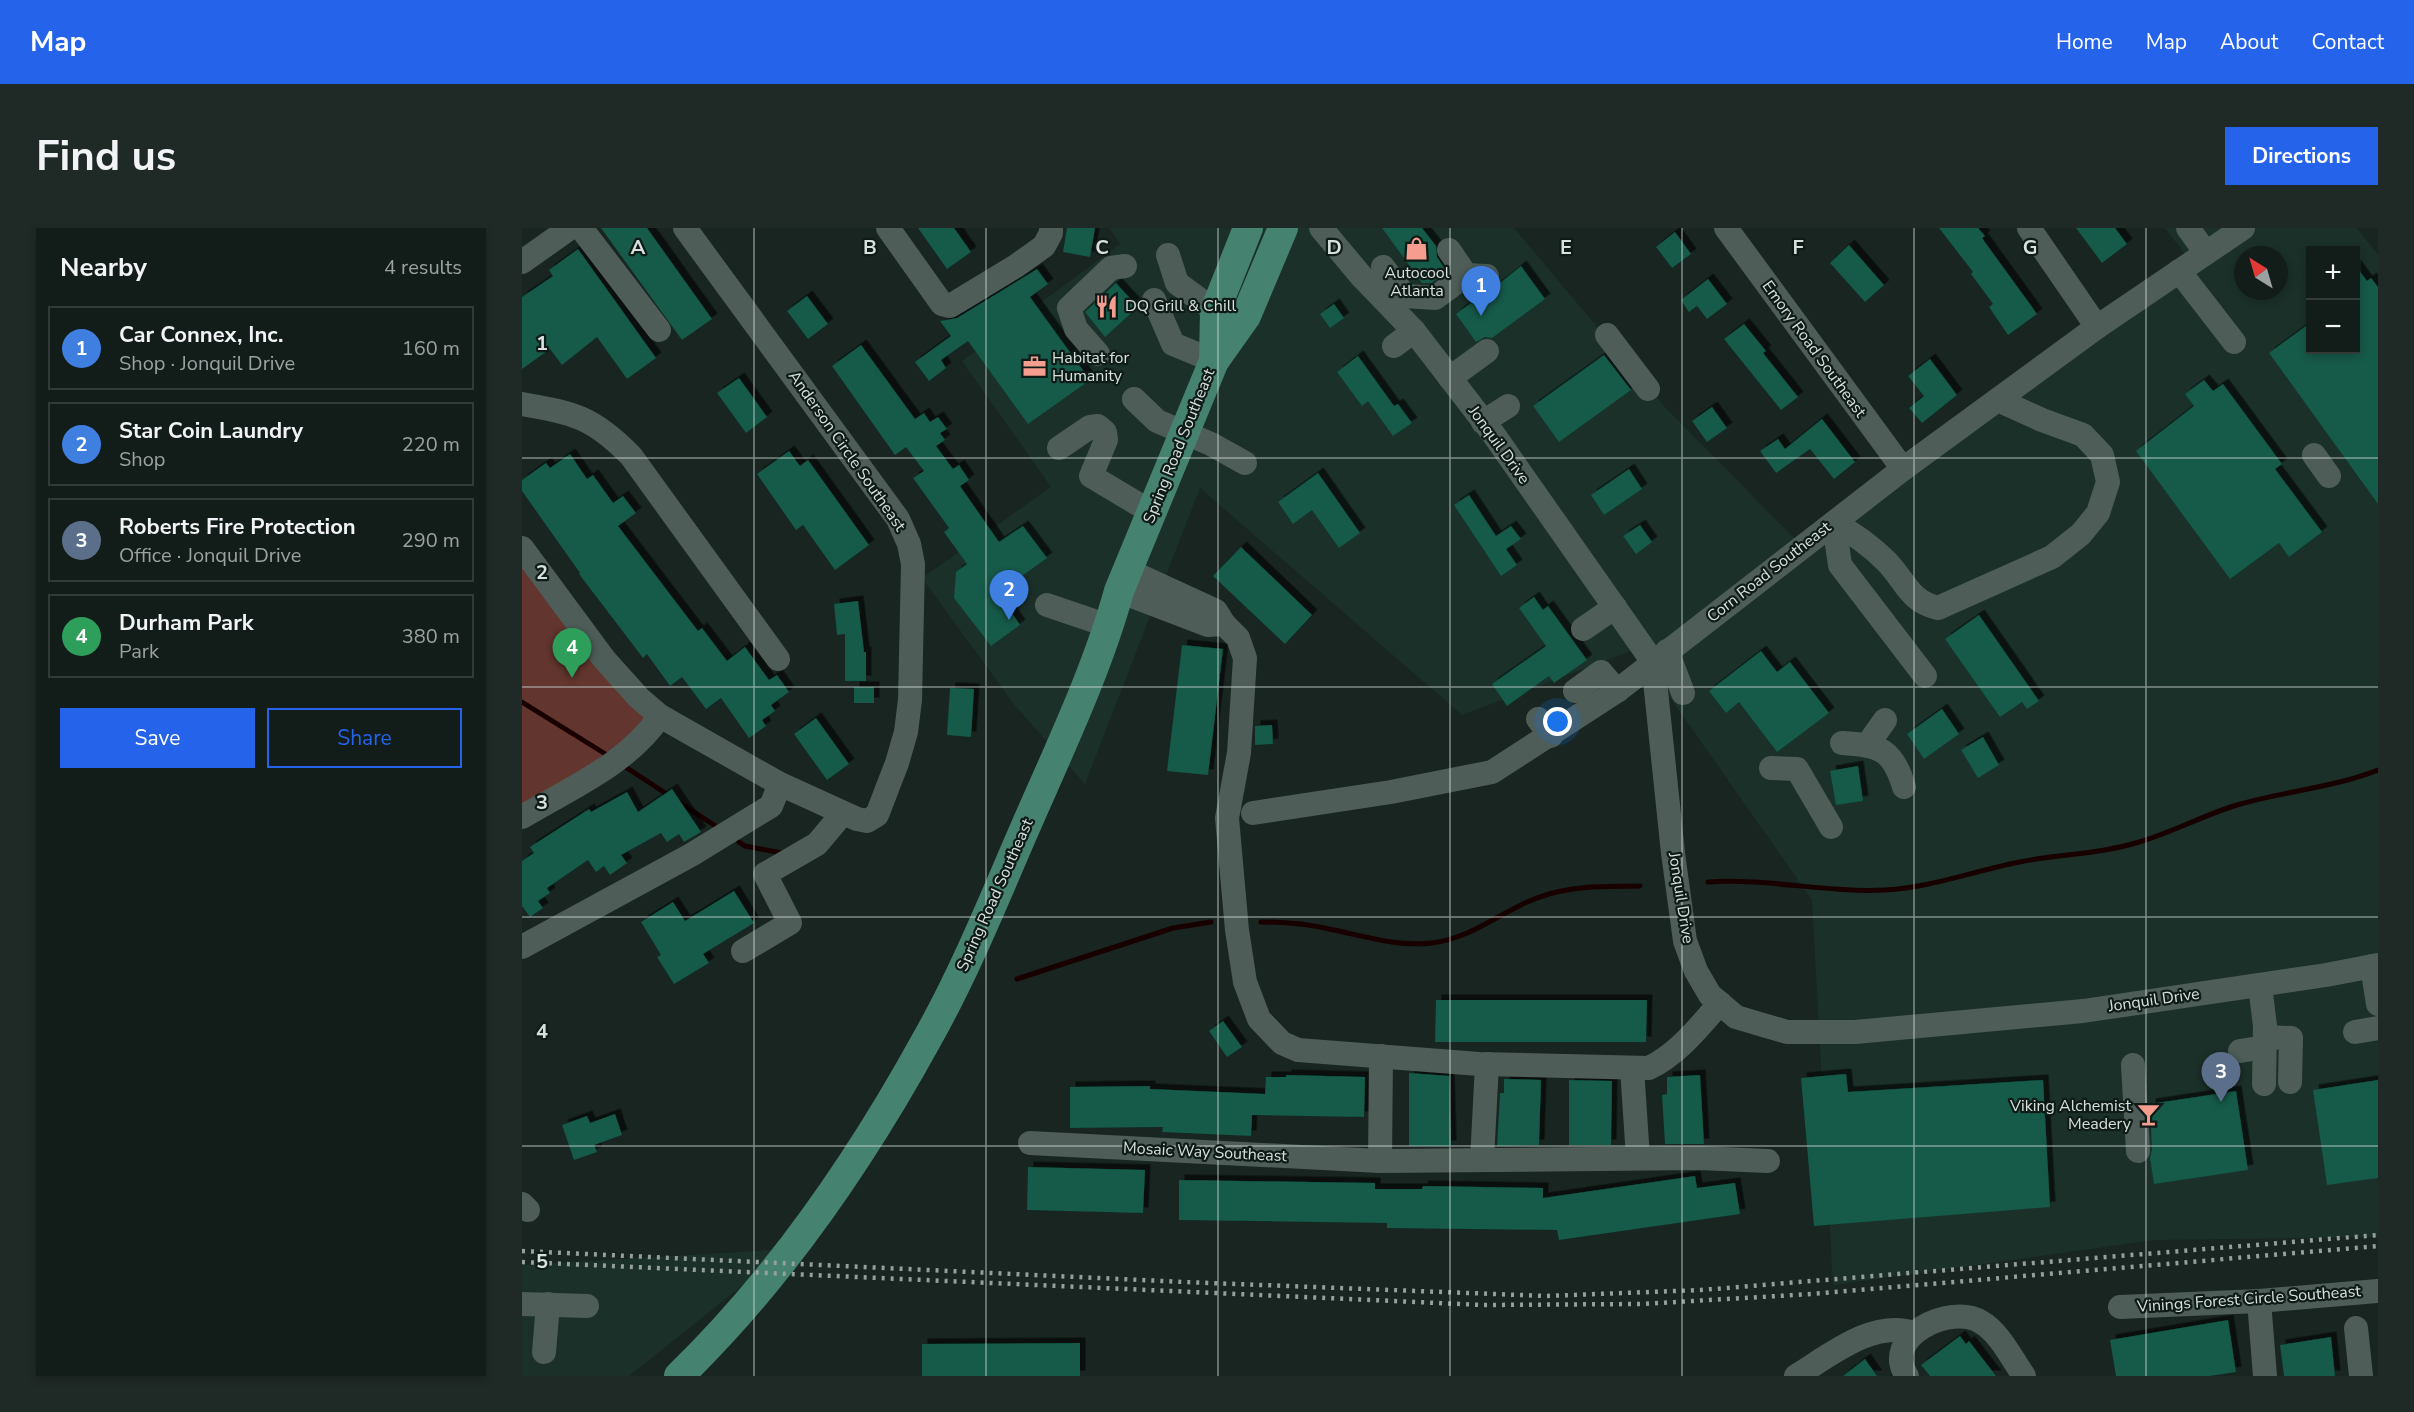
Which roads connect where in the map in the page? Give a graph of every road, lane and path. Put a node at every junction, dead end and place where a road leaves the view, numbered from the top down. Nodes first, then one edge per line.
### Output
1 (570, 228) edge
2 (580, 228) edge
3 (685, 228) edge
4 (888, 228) edge
5 (1051, 228) edge
6 (1248, 228) edge
7 (1283, 228) edge
8 (1321, 228) edge
9 (1726, 228) edge
10 (2029, 228) edge
11 (2188, 228) edge
12 (2243, 228) edge
13 (1449, 250) dead end
14 (2206, 253) junction
15 (1168, 255) dead end
16 (522, 262) edge
17 (1125, 266) dead end
18 (1383, 267) dead end
19 (2179, 272) junction
20 (1392, 294) junction
21 (1154, 300) dead end
22 (1215, 311) junction
23 (2097, 327) junction
24 (659, 330) dead end
25 (1414, 331) junction
26 (1607, 335) dead end
27 (2234, 342) dead end
28 (1394, 346) dead end
29 (1478, 351) dead end
30 (1098, 354) dead end
31 (1214, 361) junction
32 (1450, 378) junction
33 (1648, 389) dead end
34 (1134, 399) dead end
35 (1998, 400) junction
36 (522, 404) edge
37 (1508, 405) dead end
38 (1483, 422) junction
39 (1177, 431) junction
40 (1059, 448) dead end
41 (2314, 455) dead end
42 (1245, 463) dead end
43 (1903, 469) junction
44 (2329, 476) dead end
45 (1153, 513) junction
46 (1834, 523) junction
47 (1802, 547) junction
48 (522, 548) edge
49 (1840, 565) junction
50 (1124, 581) junction
51 (1047, 605) dead end
52 (1615, 607) junction
53 (1109, 626) junction
54 (1583, 629) dead end
55 (1660, 657) junction
56 (778, 659) dead end
57 (1925, 676) dead end
58 (1575, 691) dead end
59 (1617, 691) junction
60 (1683, 693) dead end
61 (660, 716) junction
62 (1885, 720) dead end
63 (1842, 743) dead end
64 (1868, 744) junction
65 (1771, 768) dead end
66 (780, 784) junction
67 (1904, 787) dead end
68 (843, 813) junction
69 (1252, 813) dead end
70 (522, 817) edge
71 (1831, 827) dead end
72 (522, 947) edge
73 (743, 951) dead end
74 (2375, 965) edge
75 (2260, 985) junction
76 (1720, 1003) junction
77 (2378, 1004) edge
78 (2265, 1042) junction
79 (2240, 1051) dead end
80 (1381, 1056) junction
81 (1487, 1064) junction
82 (2133, 1065) dead end
83 (1632, 1068) junction
84 (2290, 1082) dead end
85 (2264, 1084) dead end
86 (1030, 1143) dead end
87 (2138, 1151) dead end
88 (1638, 1158) junction
89 (1482, 1160) junction
90 (1380, 1161) junction
91 (1768, 1161) dead end
92 (2378, 1292) edge
93 (2259, 1300) junction
94 (522, 1304) edge
95 (548, 1304) junction
96 (587, 1306) dead end
97 (2120, 1307) dead end
98 (2356, 1328) dead end
99 (1914, 1333) junction
100 (543, 1352) dead end
101 (688, 1368) edge
102 (1796, 1376) edge
103 (1907, 1376) edge
104 (2024, 1376) edge
105 (2265, 1376) edge
106 (2361, 1376) edge

1 - 16 street
2 - 24 street
3 - 68 street, Anderson Circle Southeast
4 - 5 street
6 - 22 main road, Spring Road Southeast
7 - 31 main road, Spring Road Southeast
8 - 20 street, Jonquil Drive
9 - 43 street, Emory Road Southeast
10 - 23 street
11 - 14 street
12 - 14 street, Corn Road Southeast
13 - 20 street
14 - 19 street, Corn Road Southeast
15 - 22 street
17 - 30 street
18 - 20 street
19 - 23 street, Corn Road Southeast
19 - 27 street
20 - 25 street, Jonquil Drive
21 - 31 street
22 - 31 main road, Spring Road Southeast
23 - 35 street, Corn Road Southeast
25 - 28 street
25 - 32 street, Jonquil Drive
26 - 33 street
29 - 32 street
31 - 39 main road, Spring Road Southeast
32 - 38 street, Jonquil Drive
34 - 39 street
35 - 43 street, Corn Road Southeast
35 - 46 street
36 - 56 street
37 - 38 street
38 - 52 street, Jonquil Drive
39 - 42 street
39 - 45 main road, Spring Road Southeast
40 - 45 street
41 - 44 street
43 - 46 street, Corn Road Southeast
45 - 50 main road, Spring Road Southeast
46 - 47 street, Corn Road Southeast
46 - 49 street
47 - 49 street
47 - 55 street, Corn Road Southeast
48 - 61 street, Anderson Circle Southeast
49 - 57 street
50 - 53 main road, Spring Road Southeast
50 - 80 street
51 - 53 street
52 - 54 street
52 - 55 street, Jonquil Drive
53 - 101 main road, Spring Road Southeast
55 - 59 street, Corn Road Southeast
55 - 60 street
55 - 76 street, Jonquil Drive
58 - 59 street
59 - 69 street, Corn Road Southeast
61 - 66 street, Anderson Circle Southeast
61 - 70 street
62 - 64 street
63 - 64 street
64 - 67 street
65 - 71 street
66 - 68 street, Anderson Circle Southeast
66 - 72 street
68 - 73 street
74 - 75 street, Jonquil Drive
74 - 77 street
75 - 76 street, Jonquil Drive
75 - 78 street
76 - 83 street
78 - 79 street
78 - 84 street
78 - 85 street
80 - 81 street
80 - 90 street
81 - 83 street
81 - 89 street
82 - 87 street
83 - 88 street
86 - 90 street, Mosaic Way Southeast
88 - 89 street, Mosaic Way Southeast
88 - 91 street, Mosaic Way Southeast
89 - 90 street, Mosaic Way Southeast
92 - 93 street, Vinings Forest Circle Southeast
93 - 97 street, Vinings Forest Circle Southeast
93 - 105 street
94 - 95 street
95 - 96 street
95 - 100 street
98 - 106 street
99 - 102 street
99 - 103 street
99 - 104 street

